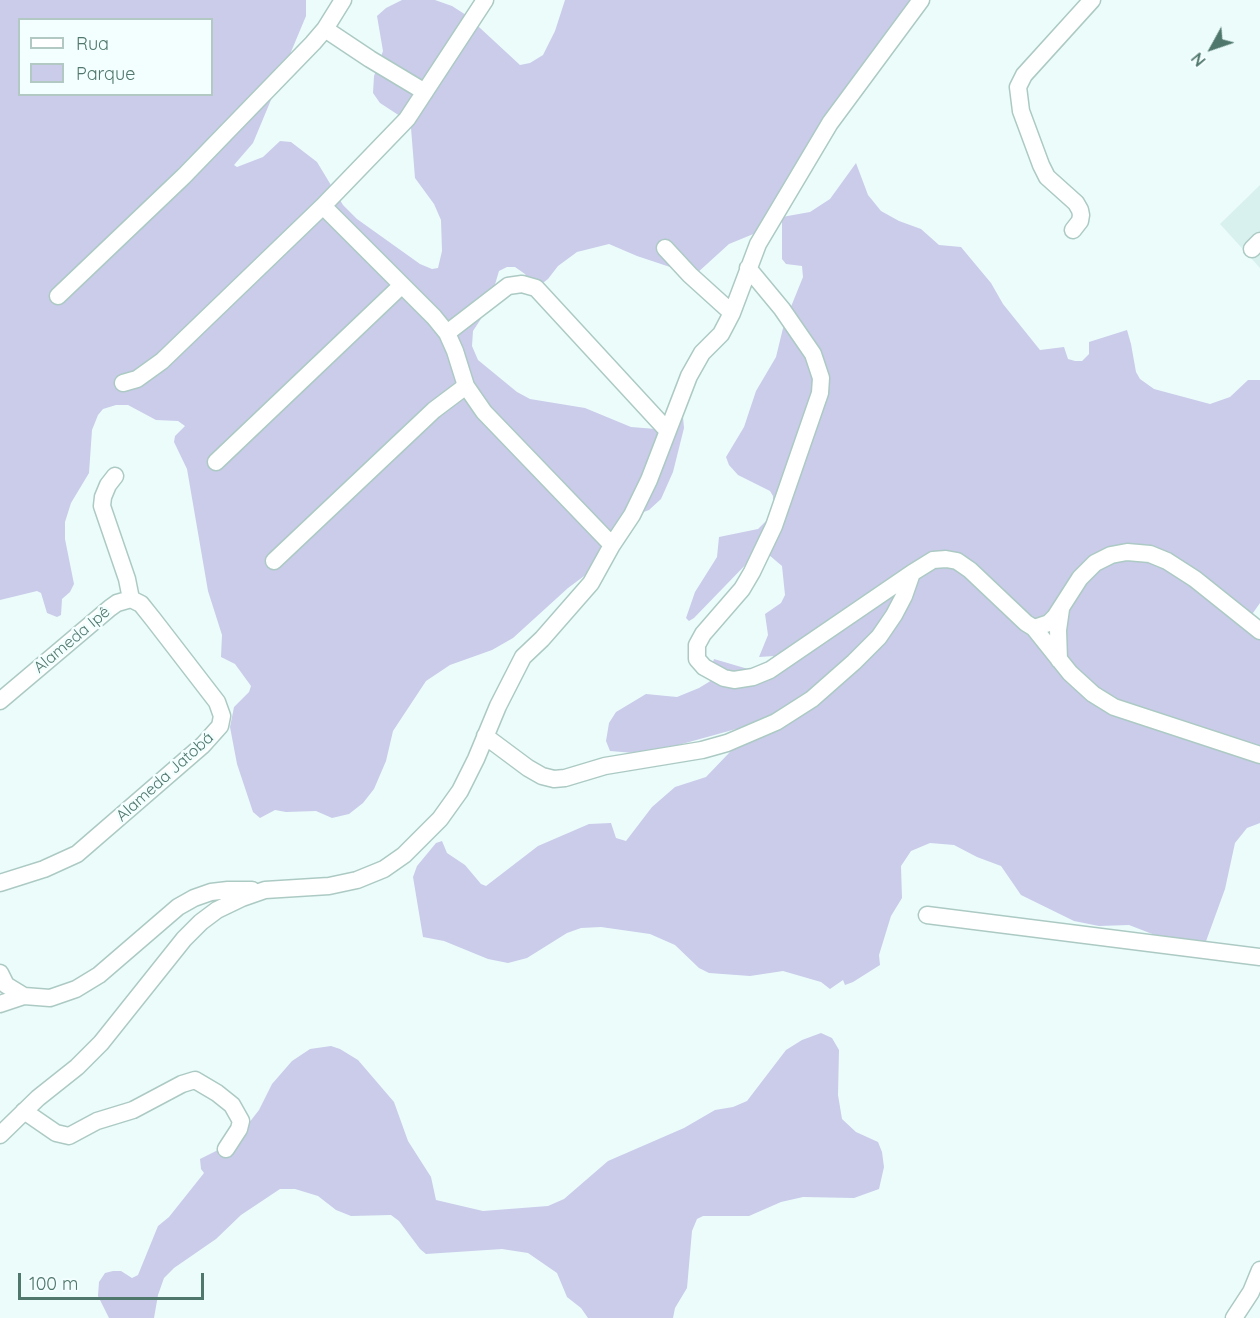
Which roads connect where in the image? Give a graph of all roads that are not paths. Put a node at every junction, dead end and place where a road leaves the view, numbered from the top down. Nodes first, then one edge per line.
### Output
1 (343, 0) edge
2 (485, 0) edge
3 (921, 0) edge
4 (1092, 0) edge
5 (326, 29) junction
6 (425, 92) junction
7 (323, 206) junction
8 (1073, 230) dead end
9 (665, 248) dead end
10 (748, 268) junction
11 (401, 286) junction
12 (58, 296) dead end
13 (732, 313) junction
14 (447, 333) junction
15 (123, 383) dead end
16 (466, 386) junction
17 (666, 429) junction
18 (216, 462) dead end
19 (115, 476) dead end
20 (612, 545) junction
21 (274, 561) dead end
22 (912, 573) junction
23 (131, 598) junction
24 (1061, 609) junction
25 (1035, 628) junction
26 (1260, 631) edge
27 (1059, 661) junction
28 (0, 701) edge
29 (485, 736) junction
30 (1260, 755) edge
31 (0, 884) edge
32 (265, 890) junction
33 (927, 915) dead end
34 (1260, 957) edge
35 (0, 973) edge
36 (24, 996) junction
37 (0, 1004) edge
38 (24, 1111) junction
39 (0, 1135) edge
40 (226, 1149) dead end
41 (1260, 1270) edge
42 (1234, 1318) edge

1 - 5 street
2 - 6 street
3 - 10 street
4 - 8 street
5 - 6 street
5 - 12 street
6 - 7 street
7 - 11 street
7 - 15 street
9 - 13 street
10 - 13 street
10 - 22 street
11 - 14 street
11 - 18 street
13 - 17 street
14 - 16 street
14 - 17 street
16 - 20 street
16 - 21 street
17 - 20 street
19 - 23 street
20 - 29 street
22 - 25 street
22 - 29 street
23 - 28 street, Alameda Ipê
23 - 31 street, Alameda Jatobá
24 - 25 street
24 - 26 street
24 - 27 street
25 - 27 street
27 - 30 street
29 - 32 street
32 - 36 street
32 - 38 street
33 - 34 street
35 - 36 street
36 - 37 street
38 - 39 street
38 - 40 street
41 - 42 street

